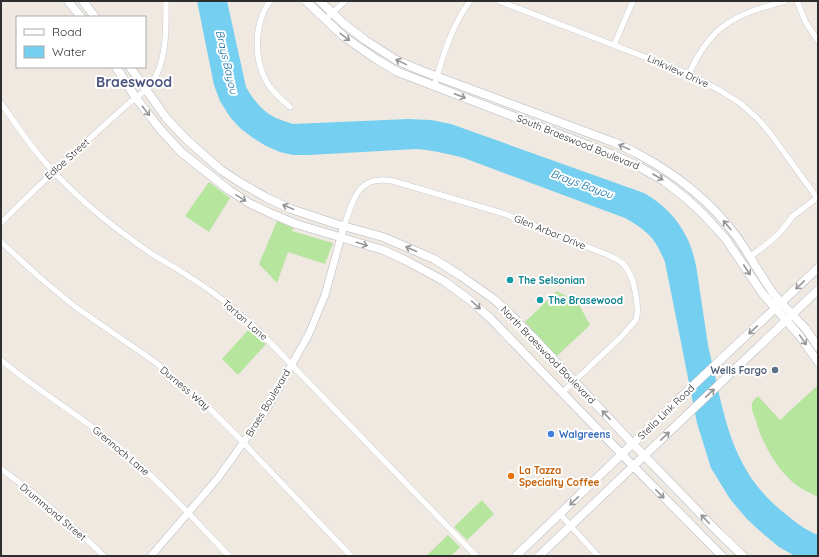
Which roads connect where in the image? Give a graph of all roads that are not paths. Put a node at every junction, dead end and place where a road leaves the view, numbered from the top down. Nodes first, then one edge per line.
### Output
1 (68, 1) edge
2 (83, 1) edge
3 (166, 1) edge
4 (270, 1) edge
5 (306, 1) edge
6 (320, 1) edge
7 (345, 1) edge
8 (470, 1) edge
9 (499, 1) edge
10 (633, 1) edge
11 (785, 1) edge
12 (797, 1) edge
13 (332, 14) junction
14 (80, 16) edge
15 (94, 16) edge
16 (325, 20) junction
17 (818, 41) edge
18 (614, 45) junction
19 (117, 68) edge
20 (131, 68) edge
21 (689, 74) junction
22 (437, 76) junction
23 (434, 86) junction
24 (146, 90) junction
25 (136, 98) junction
26 (1, 103) edge
27 (290, 107) dead end
28 (220, 169) junction
29 (54, 171) junction
30 (213, 178) junction
31 (817, 198) edge
32 (1, 223) edge
33 (344, 226) junction
34 (341, 237) junction
35 (1, 242) edge
36 (750, 257) junction
37 (446, 266) junction
38 (818, 268) edge
39 (444, 281) junction
40 (818, 290) edge
41 (782, 303) junction
42 (775, 309) junction
43 (792, 314) junction
44 (786, 321) junction
45 (818, 347) edge
46 (1, 360) edge
47 (818, 362) edge
48 (292, 364) junction
49 (574, 382) junction
50 (563, 392) junction
51 (244, 443) junction
52 (633, 444) junction
53 (622, 454) junction
54 (644, 455) junction
55 (633, 466) junction
56 (1, 469) edge
57 (188, 513) junction
58 (560, 514) junction
59 (571, 526) junction
60 (718, 532) junction
61 (708, 542) junction
62 (104, 556) edge
63 (151, 556) edge
64 (229, 556) edge
65 (351, 556) edge
66 (476, 556) edge
67 (516, 556) edge
68 (539, 556) edge
69 (598, 556) edge
70 (722, 556) edge
71 (743, 556) edge

1 - 14 main road
2 - 15 main road
3 - 24 street
4 - 27 street
5 - 16 main road, South Braeswood Boulevard
6 - 13 main road, South Braeswood Boulevard
7 - 13 street
8 - 22 street
9 - 18 street, Linkview Drive
10 - 18 street
11 - 21 street
12 - 17 street
13 - 16 street
22 -> 13 main road, South Braeswood Boulevard
16 -> 23 main road, South Braeswood Boulevard
18 - 21 street, Linkview Drive
19 - 25 main road, North Braeswood Boulevard
20 - 24 main road, North Braeswood Boulevard
21 - 31 street, Linkview Drive
22 - 23 street
36 -> 22 main road, South Braeswood Boulevard
23 -> 42 main road, South Braeswood Boulevard
24 - 25 street
24 - 28 main road, North Braeswood Boulevard
25 - 29 street, Edloe Street
25 -> 30 main road, North Braeswood Boulevard
26 - 29 street, Tartan Lane
28 - 30 main road
33 -> 28 main road, North Braeswood Boulevard
29 - 32 street, Edloe Street
29 - 48 street, Tartan Lane
30 -> 34 main road, North Braeswood Boulevard
31 - 36 street
33 - 34 street, Braes Boulevard
37 -> 33 main road, North Braeswood Boulevard
33 - 49 street, Glen Arbor Drive
34 -> 39 main road, North Braeswood Boulevard
34 - 48 street, Braes Boulevard
35 - 51 street, Durness Way
36 - 41 main road, South Braeswood Boulevard
37 - 39 main road
37 - 49 main road, North Braeswood Boulevard
38 -> 41 main road, Stella Link Road
39 -> 50 main road, North Braeswood Boulevard
40 - 43 main road, Stella Link Road
41 - 42 main road, Stella Link Road
41 - 43 main road, South Braeswood Boulevard
42 - 44 main road, South Braeswood Boulevard
42 -> 52 main road, Stella Link Road
43 - 44 main road, Stella Link Road
43 - 45 main road, South Braeswood Boulevard
44 -> 47 main road, South Braeswood Boulevard
54 -> 44 main road, Stella Link Road
46 - 57 street, Grennoch Lane
48 - 51 street, Braes Boulevard
48 - 66 street, Tartan Lane
49 - 50 street, Glen Arbor Drive
52 -> 49 main road, North Braeswood Boulevard
50 - 53 main road, North Braeswood Boulevard
51 - 57 street, Braes Boulevard
51 - 65 street, Durness Way
52 - 53 main road, Stella Link Road
52 - 54 main road, North Braeswood Boulevard
53 - 55 main road, North Braeswood Boulevard
53 -> 58 main road, Stella Link Road
54 - 55 main road, Stella Link Road
60 -> 54 main road, North Braeswood Boulevard
55 - 59 main road, Stella Link Road
55 -> 61 main road, North Braeswood Boulevard
56 - 62 street, Drummond Street
57 - 63 street, Braes Boulevard
57 - 64 street, Grennoch Lane
58 - 59 street
58 - 67 main road, Stella Link Road
59 - 68 main road, Stella Link Road
59 - 69 street
60 - 61 main road
60 - 71 main road, North Braeswood Boulevard
61 - 70 main road, North Braeswood Boulevard

